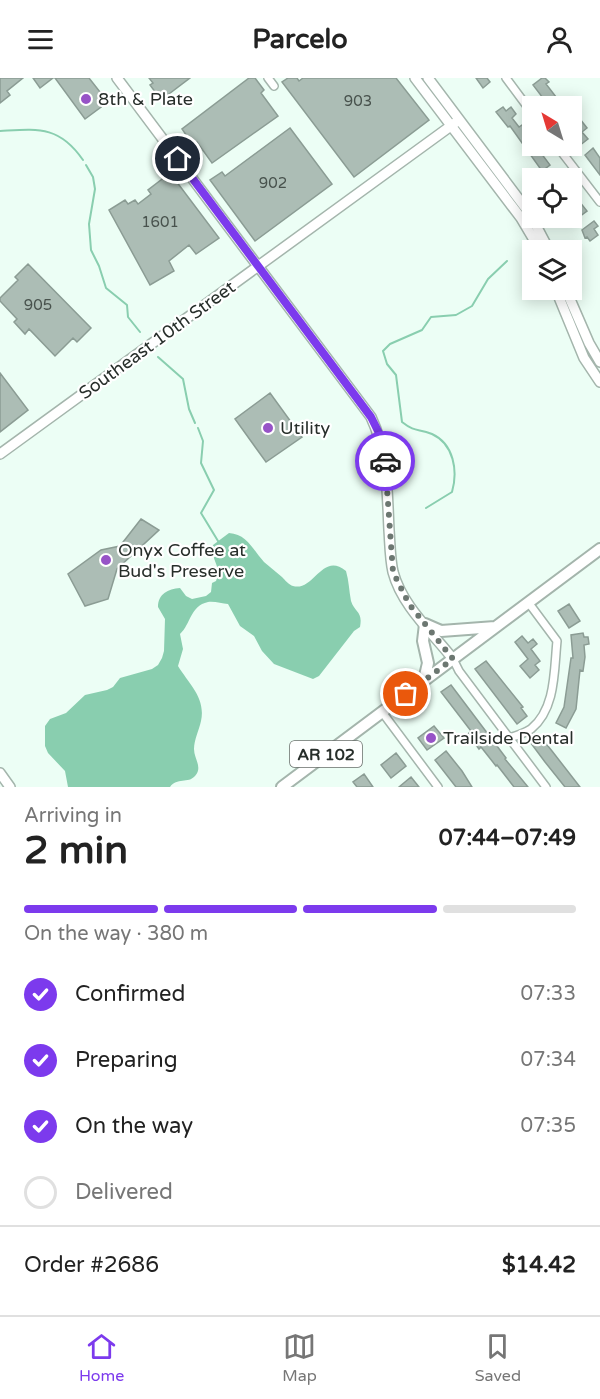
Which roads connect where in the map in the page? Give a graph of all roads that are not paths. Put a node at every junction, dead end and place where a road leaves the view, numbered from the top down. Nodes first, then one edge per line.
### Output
1 (117, 78) edge
2 (268, 78) edge
3 (415, 78) edge
4 (428, 78) edge
5 (511, 79) edge
6 (274, 86) dead end
7 (522, 97) edge
8 (455, 123) junction
9 (565, 156) edge
10 (600, 202) edge
11 (534, 240) edge
12 (544, 240) edge
13 (259, 266) junction
14 (560, 300) edge
15 (570, 300) edge
16 (600, 362) edge
17 (600, 382) edge
18 (0, 454) edge
19 (600, 549) edge
20 (528, 603) junction
21 (425, 624) junction
22 (495, 627) junction
23 (453, 659) junction
24 (424, 680) junction
25 (381, 712) junction
26 (509, 738) junction
27 (0, 773) edge
28 (10, 787) edge
29 (282, 787) edge
30 (438, 787) edge
31 (546, 787) edge

1 - 13 street
2 - 6 street
3 - 8 street
4 - 8 street
5 - 7 street
8 - 11 street
8 - 12 street
8 - 13 street, Southeast 10th Street
9 - 10 street
13 - 18 street, Southeast 10th Street
13 - 21 street
14 - 17 street
15 - 16 street
19 - 20 main road, AR 102
20 - 22 main road, AR 102
20 - 26 street
21 - 22 main road
21 - 23 street
21 - 24 main road
22 - 23 main road, AR 102
23 - 24 main road, AR 102
23 - 26 street
24 - 25 main road, AR 102
25 - 29 main road, AR 102
25 - 30 street
26 - 31 street
27 - 28 street

